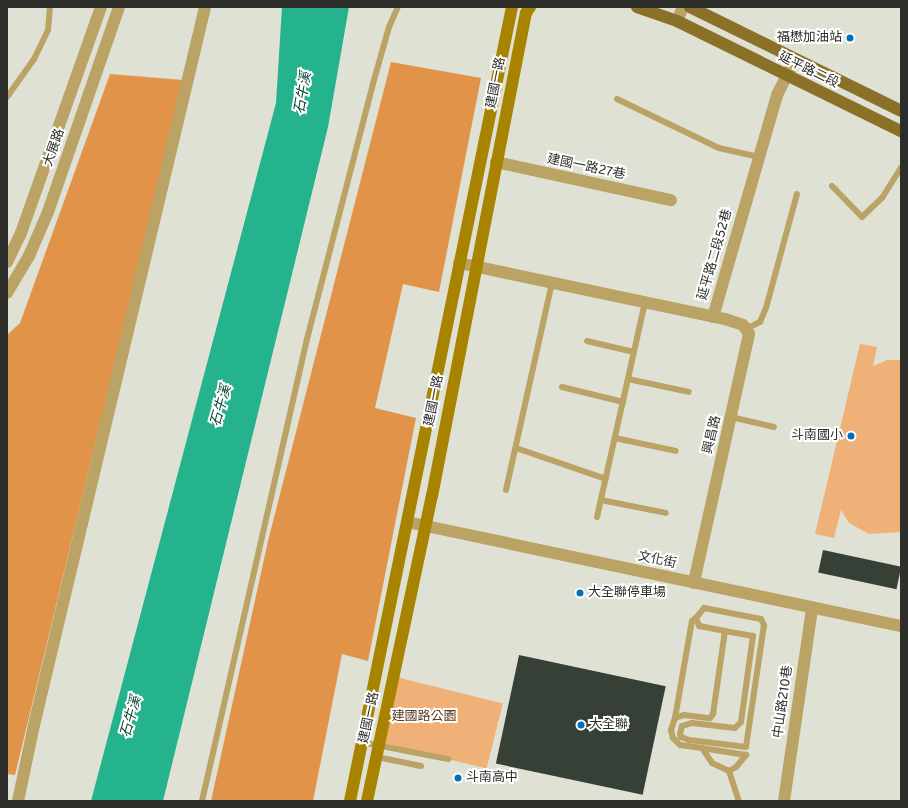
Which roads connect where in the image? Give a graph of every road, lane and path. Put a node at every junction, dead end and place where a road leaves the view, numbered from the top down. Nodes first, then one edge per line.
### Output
1 (50, 7) edge
2 (101, 7) edge
3 (119, 7) edge
4 (205, 7) edge
5 (398, 7) edge
6 (512, 7) edge
7 (530, 7) edge
8 (638, 7) edge
9 (683, 7) edge
10 (690, 7) edge
11 (677, 21) junction
12 (795, 60) junction
13 (787, 76) junction
14 (7, 97) edge
15 (617, 99) dead end
16 (901, 112) edge
17 (901, 131) edge
18 (759, 157) junction
19 (496, 162) junction
20 (901, 167) edge
21 (832, 186) dead end
22 (798, 194) dead end
23 (671, 200) dead end
24 (7, 262) edge
25 (459, 263) junction
26 (475, 266) junction
27 (552, 282) junction
28 (7, 293) edge
29 (645, 303) junction
30 (714, 317) junction
31 (746, 329) junction
32 (587, 341) dead end
33 (634, 352) junction
34 (628, 379) junction
35 (562, 387) dead end
36 (689, 392) dead end
37 (623, 402) junction
38 (731, 417) junction
39 (774, 426) dead end
40 (615, 438) junction
41 (516, 448) junction
42 (676, 451) dead end
43 (606, 479) junction
44 (506, 490) dead end
45 (601, 500) junction
46 (666, 513) dead end
47 (598, 517) dead end
48 (406, 522) junction
49 (425, 526) junction
50 (694, 583) junction
51 (812, 608) junction
52 (696, 618) junction
53 (901, 626) edge
54 (725, 631) junction
55 (675, 718) junction
56 (361, 742) junction
57 (379, 745) junction
58 (702, 748) junction
59 (377, 757) junction
60 (448, 759) dead end
61 (421, 766) dead end
62 (729, 771) junction
63 (18, 801) edge
64 (202, 801) edge
65 (350, 801) edge
66 (367, 801) edge
67 (739, 801) edge
68 (784, 801) edge

1 - 14 lane
2 - 24 street, 大展路
3 - 28 street, 大展路
4 - 63 street
5 - 64 lane
6 - 25 street, 建國一路
7 - 19 street, 建國一路
8 - 11 main road, 延平路二段
9 - 11 street
10 - 12 main road, 延平路二段
11 - 13 main road, 延平路二段
12 - 13 street, 延平路二段52巷
12 - 16 main road, 延平路二段
13 - 17 main road, 延平路二段
13 - 18 street, 延平路二段52巷
15 - 18 lane
18 - 30 street, 延平路二段52巷
19 - 23 street, 建國一路27巷
19 - 26 street, 建國一路
20 - 21 lane
22 - 31 lane
25 - 26 street, 延平路二段52巷
25 - 48 street, 建國一路
26 - 27 street, 延平路二段52巷
26 - 49 street, 建國一路
27 - 29 street, 延平路二段52巷
27 - 41 lane
29 - 30 street, 延平路二段52巷
29 - 33 lane
30 - 31 street
31 - 38 street, 興昌路
32 - 33 lane
33 - 34 lane
34 - 36 lane
34 - 37 lane
35 - 37 lane
37 - 40 lane
38 - 39 lane
38 - 50 street, 興昌路
40 - 42 lane
40 - 43 lane
41 - 43 lane
41 - 44 lane
43 - 45 lane
45 - 46 lane
45 - 47 lane
48 - 49 street, 文化街
48 - 56 street, 建國一路
49 - 50 street, 文化街
49 - 57 street, 建國一路
50 - 51 street, 文化街
51 - 53 street, 文化街
51 - 68 street, 中山路210巷
52 - 54 lane
52 - 54 lane
52 - 55 lane
54 - 55 lane
55 - 58 lane
56 - 57 lane
56 - 65 street, 建國一路
57 - 59 street, 建國一路
57 - 60 lane
58 - 62 lane
58 - 62 lane
59 - 61 lane
59 - 66 street, 建國一路
62 - 67 lane

